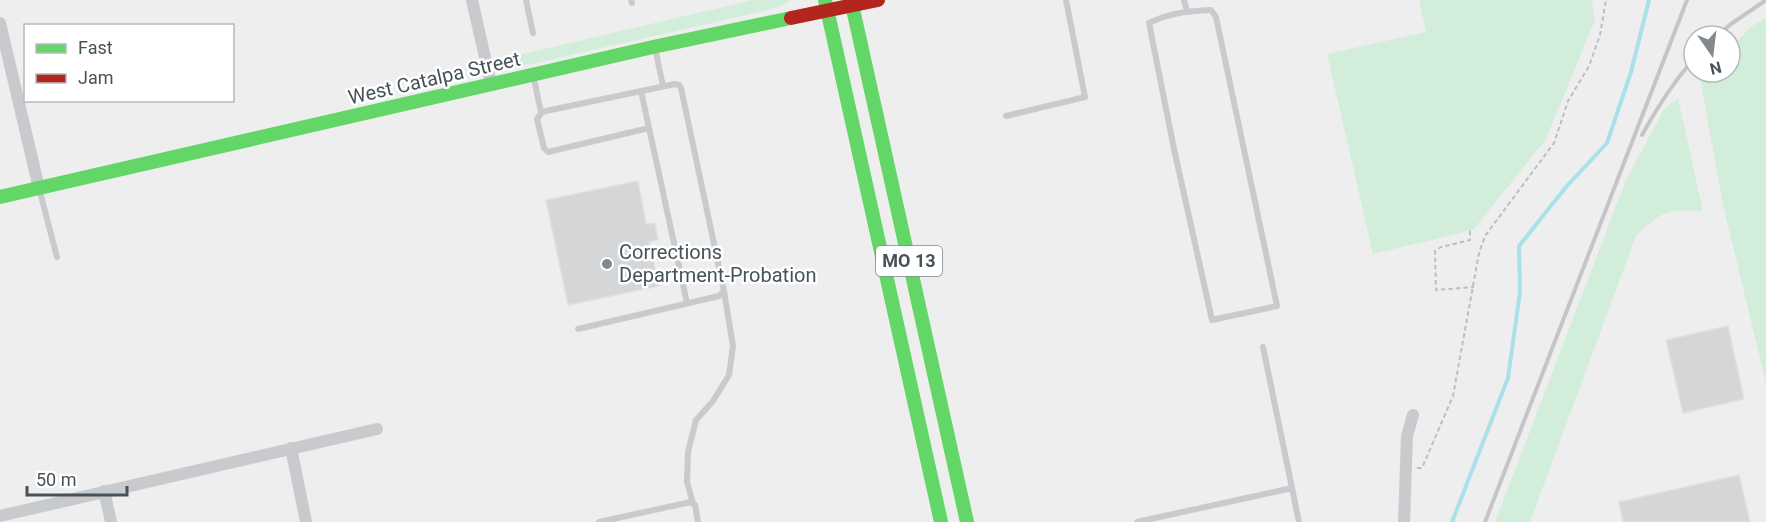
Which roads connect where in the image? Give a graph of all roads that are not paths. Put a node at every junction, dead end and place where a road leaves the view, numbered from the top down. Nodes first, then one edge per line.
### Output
1 (472, 0) edge
2 (526, 0) edge
3 (878, 0) edge
4 (1065, 0) edge
5 (1185, 0) edge
6 (852, 3) edge
7 (827, 5) edge
8 (1187, 11) junction
9 (0, 23) edge
10 (533, 33) dead end
11 (654, 47) junction
12 (533, 75) junction
13 (491, 84) junction
14 (663, 86) junction
15 (641, 91) junction
16 (542, 112) junction
17 (1006, 116) dead end
18 (649, 128) junction
19 (39, 188) junction
20 (0, 197) edge
21 (57, 257) dead end
22 (724, 291) junction
23 (687, 303) junction
24 (578, 329) dead end
25 (1263, 347) dead end
26 (1413, 415) dead end
27 (377, 429) dead end
28 (291, 448) junction
29 (1292, 489) junction
30 (104, 491) junction
31 (693, 503) junction
32 (0, 516) edge
33 (111, 522) edge
34 (306, 522) edge
35 (599, 522) edge
36 (698, 522) edge
37 (940, 522) edge
38 (967, 522) edge
39 (1137, 522) edge
40 (1299, 522) edge
41 (1404, 522) edge

1 - 13 street
2 - 10 lane
3 - 6 main road, West Catalpa Street
4 - 17 lane
5 - 8 lane
6 - 7 main road, West Catalpa Street
6 - 38 main road, MO 13
7 - 11 main road, West Catalpa Street
7 - 37 main road, MO 13
8 - 8 lane
9 - 19 street
11 - 12 main road, West Catalpa Street
11 - 14 lane
12 - 13 main road, West Catalpa Street
12 - 16 lane
13 - 19 main road, West Catalpa Street
14 - 15 lane
14 - 22 lane
15 - 16 lane
15 - 18 lane
16 - 18 lane
18 - 23 lane
19 - 20 main road, West Catalpa Street
19 - 21 lane
22 - 23 lane
22 - 31 lane
23 - 24 lane
25 - 29 lane
26 - 41 street
27 - 28 street
28 - 30 street
28 - 34 street
29 - 39 lane
29 - 40 lane
30 - 32 street
30 - 33 street
31 - 35 lane
31 - 36 lane

